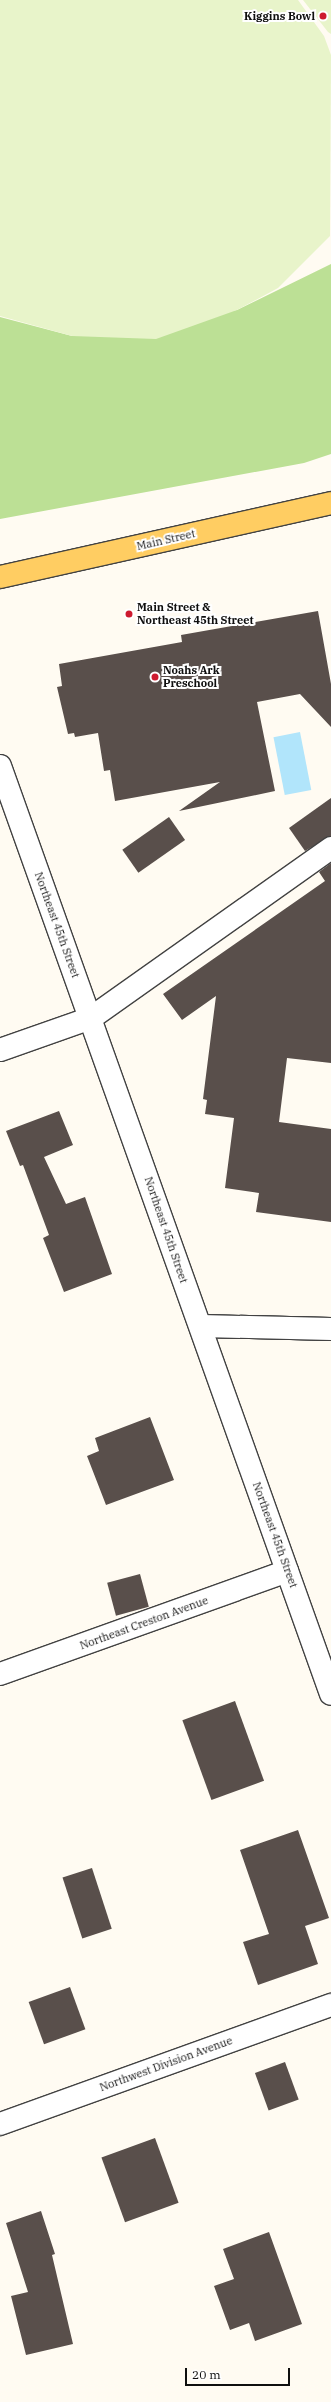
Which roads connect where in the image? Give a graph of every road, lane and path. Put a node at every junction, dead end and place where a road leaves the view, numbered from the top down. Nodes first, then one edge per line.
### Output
1 (331, 503) edge
2 (0, 577) edge
3 (0, 766) edge
4 (331, 848) edge
5 (91, 1018) junction
6 (0, 1050) edge
7 (201, 1326) junction
8 (331, 1329) edge
9 (287, 1571) junction
10 (0, 1674) edge
11 (331, 1694) edge
12 (331, 2005) edge
13 (0, 2124) edge

1 - 2 main road, Main Street
3 - 5 street, Northeast 45th Street
4 - 5 street
5 - 6 street
5 - 7 street, Northeast 45th Street
7 - 8 street
7 - 9 street, Northeast 45th Street
9 - 10 street, Northeast Creston Avenue
9 - 11 street, Northeast 45th Street
12 - 13 street, Northwest Division Avenue

